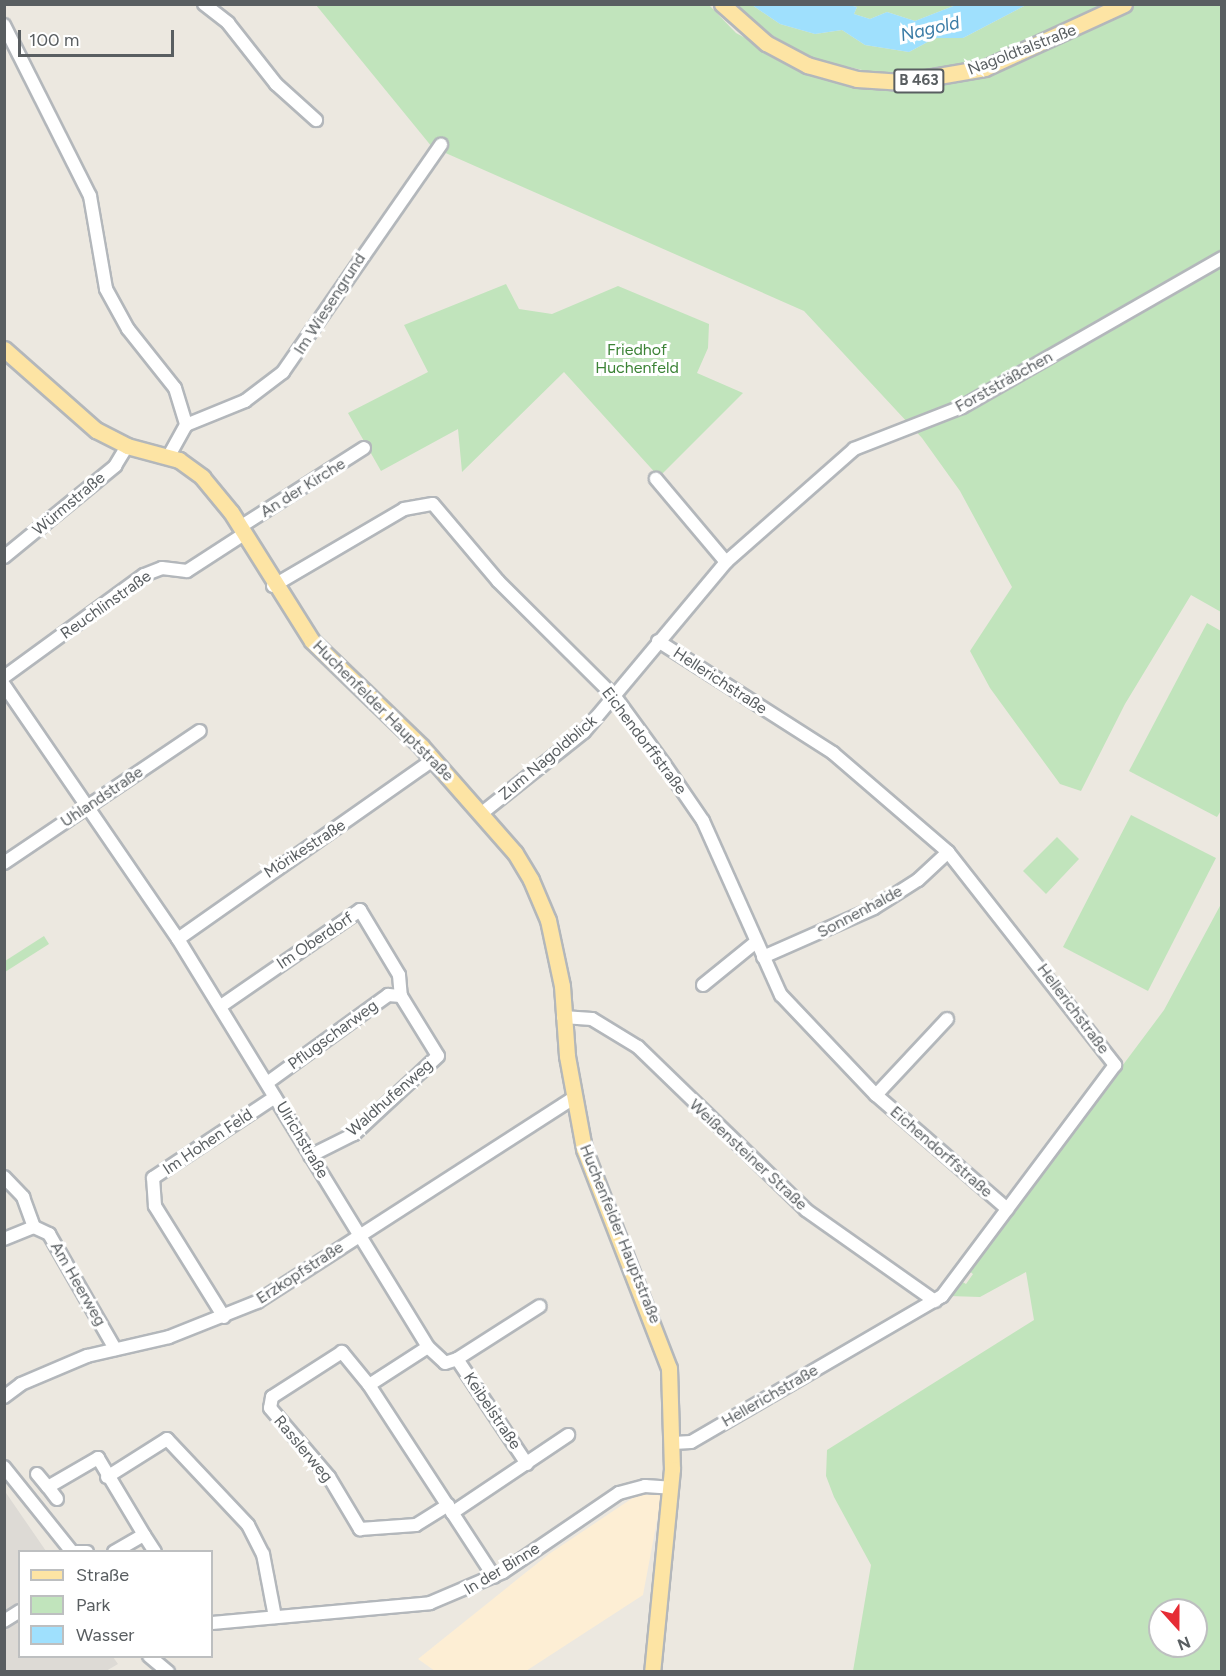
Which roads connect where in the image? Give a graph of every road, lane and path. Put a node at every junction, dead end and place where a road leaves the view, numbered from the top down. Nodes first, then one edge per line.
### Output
1 (204, 4) edge
2 (722, 4) edge
3 (1124, 4) edge
4 (5, 26) edge
5 (316, 120) dead end
6 (441, 145) dead end
7 (1221, 258) edge
8 (4, 349) edge
9 (186, 424) junction
10 (127, 446) junction
11 (364, 448) dead end
12 (169, 456) junction
13 (656, 479) dead end
14 (242, 530) junction
15 (4, 557) edge
16 (726, 562) junction
17 (273, 586) junction
18 (658, 641) junction
19 (4, 677) edge
20 (4, 685) edge
21 (616, 698) junction
22 (200, 731) dead end
23 (433, 760) junction
24 (86, 807) junction
25 (482, 813) junction
26 (948, 852) junction
27 (4, 863) edge
28 (178, 939) junction
29 (756, 942) junction
30 (763, 957) junction
31 (703, 985) dead end
32 (401, 996) junction
33 (220, 1006) junction
34 (563, 1017) junction
35 (947, 1019) dead end
36 (438, 1056) joint
37 (267, 1083) junction
38 (876, 1095) junction
39 (275, 1097) junction
40 (572, 1099) junction
41 (310, 1156) junction
42 (4, 1177) edge
43 (1007, 1209) junction
44 (34, 1227) junction
45 (361, 1233) junction
46 (4, 1239) edge
47 (935, 1301) junction
48 (540, 1306) dead end
49 (224, 1317) junction
50 (428, 1347) junction
51 (115, 1349) junction
52 (457, 1359) junction
53 (369, 1385) junction
54 (4, 1397) edge
55 (568, 1435) dead end
56 (673, 1443) junction
57 (527, 1464) junction
58 (4, 1467) edge
59 (37, 1474) dead end
60 (107, 1477) junction
61 (48, 1487) junction
62 (671, 1488) junction
63 (57, 1499) dead end
64 (450, 1509) junction
65 (144, 1535) junction
66 (73, 1550) edge
67 (116, 1550) edge
68 (154, 1550) edge
69 (494, 1577) junction
70 (18, 1612) edge
71 (274, 1617) junction
72 (4, 1621) edge
73 (213, 1623) edge
74 (152, 1658) edge
75 (168, 1671) edge
76 (652, 1671) edge

1 - 5 street
2 - 3 main road, Nagoldtalstraße / B 463
4 - 9 street
6 - 9 street, Im Wiesengrund
7 - 16 street, Forststräßchen
8 - 10 main road, Huchenfelder Hauptstraße
9 - 12 street
10 - 12 main road, Huchenfelder Hauptstraße
10 - 15 street, Würmstraße
11 - 14 street, An der Kirche
12 - 14 main road, Huchenfelder Hauptstraße
13 - 16 street
14 - 17 main road, Huchenfelder Hauptstraße
14 - 19 street, Reuchlinstraße
16 - 18 street, Zum Nagoldblick
17 - 21 street, Eichendorffstraße
17 - 23 main road, Huchenfelder Hauptstraße
18 - 21 street, Zum Nagoldblick
18 - 26 street, Hellerichstraße
20 - 24 street, Ulrichstraße
21 - 25 street, Zum Nagoldblick
21 - 29 street, Eichendorffstraße
22 - 24 street, Uhlandstraße
23 - 25 main road, Huchenfelder Hauptstraße
23 - 28 street, Mörikestraße
24 - 27 street, Uhlandstraße
24 - 28 street, Ulrichstraße
25 - 34 main road, Huchenfelder Hauptstraße
26 - 30 street, Sonnenhalde
26 - 43 street, Hellerichstraße
28 - 33 street, Ulrichstraße
29 - 30 street, Eichendorffstraße
29 - 31 street
30 - 38 street, Eichendorffstraße
32 - 33 street, Im Oberdorf
32 - 36 street, Im Oberdorf
32 - 37 street, Pflugscharweg
33 - 37 street, Ulrichstraße
34 - 40 main road, Huchenfelder Hauptstraße
34 - 47 street, Weißensteiner Straße
35 - 38 street, Eichendorffstraße
36 - 41 street, Waldhufenweg
37 - 39 street, Ulrichstraße
38 - 43 street, Eichendorffstraße
39 - 41 street, Ulrichstraße
39 - 49 street, Im Hohen Feld
40 - 45 street, Erzkopfstraße
40 - 56 main road, Huchenfelder Hauptstraße
41 - 45 street, Ulrichstraße
42 - 44 street, Am Heerweg
43 - 47 street, Hellerichstraße
44 - 46 street, Am Heerweg
44 - 51 street, Am Heerweg
45 - 49 street, Erzkopfstraße
45 - 50 street, Ulrichstraße
47 - 56 street, Hellerichstraße
48 - 52 street, Keibelstraße
49 - 51 street, Erzkopfstraße
50 - 52 street, Keibelstraße
50 - 53 street
51 - 54 street, Erzkopfstraße
52 - 57 street, Keibelstraße
53 - 64 street
53 - 64 street, Rasslerweg
55 - 57 street, Keibelstraße
56 - 62 main road, Huchenfelder Hauptstraße
57 - 64 street, Keibelstraße
58 - 66 street
59 - 61 street
60 - 61 street
60 - 65 street
60 - 71 street
61 - 63 street
62 - 69 street, In der Binne
62 - 76 main road, Huchenfelder Hauptstraße
64 - 69 street
65 - 67 street
65 - 68 street
69 - 71 street, In der Binne
70 - 72 street
71 - 73 street, In der Binne
74 - 75 street

